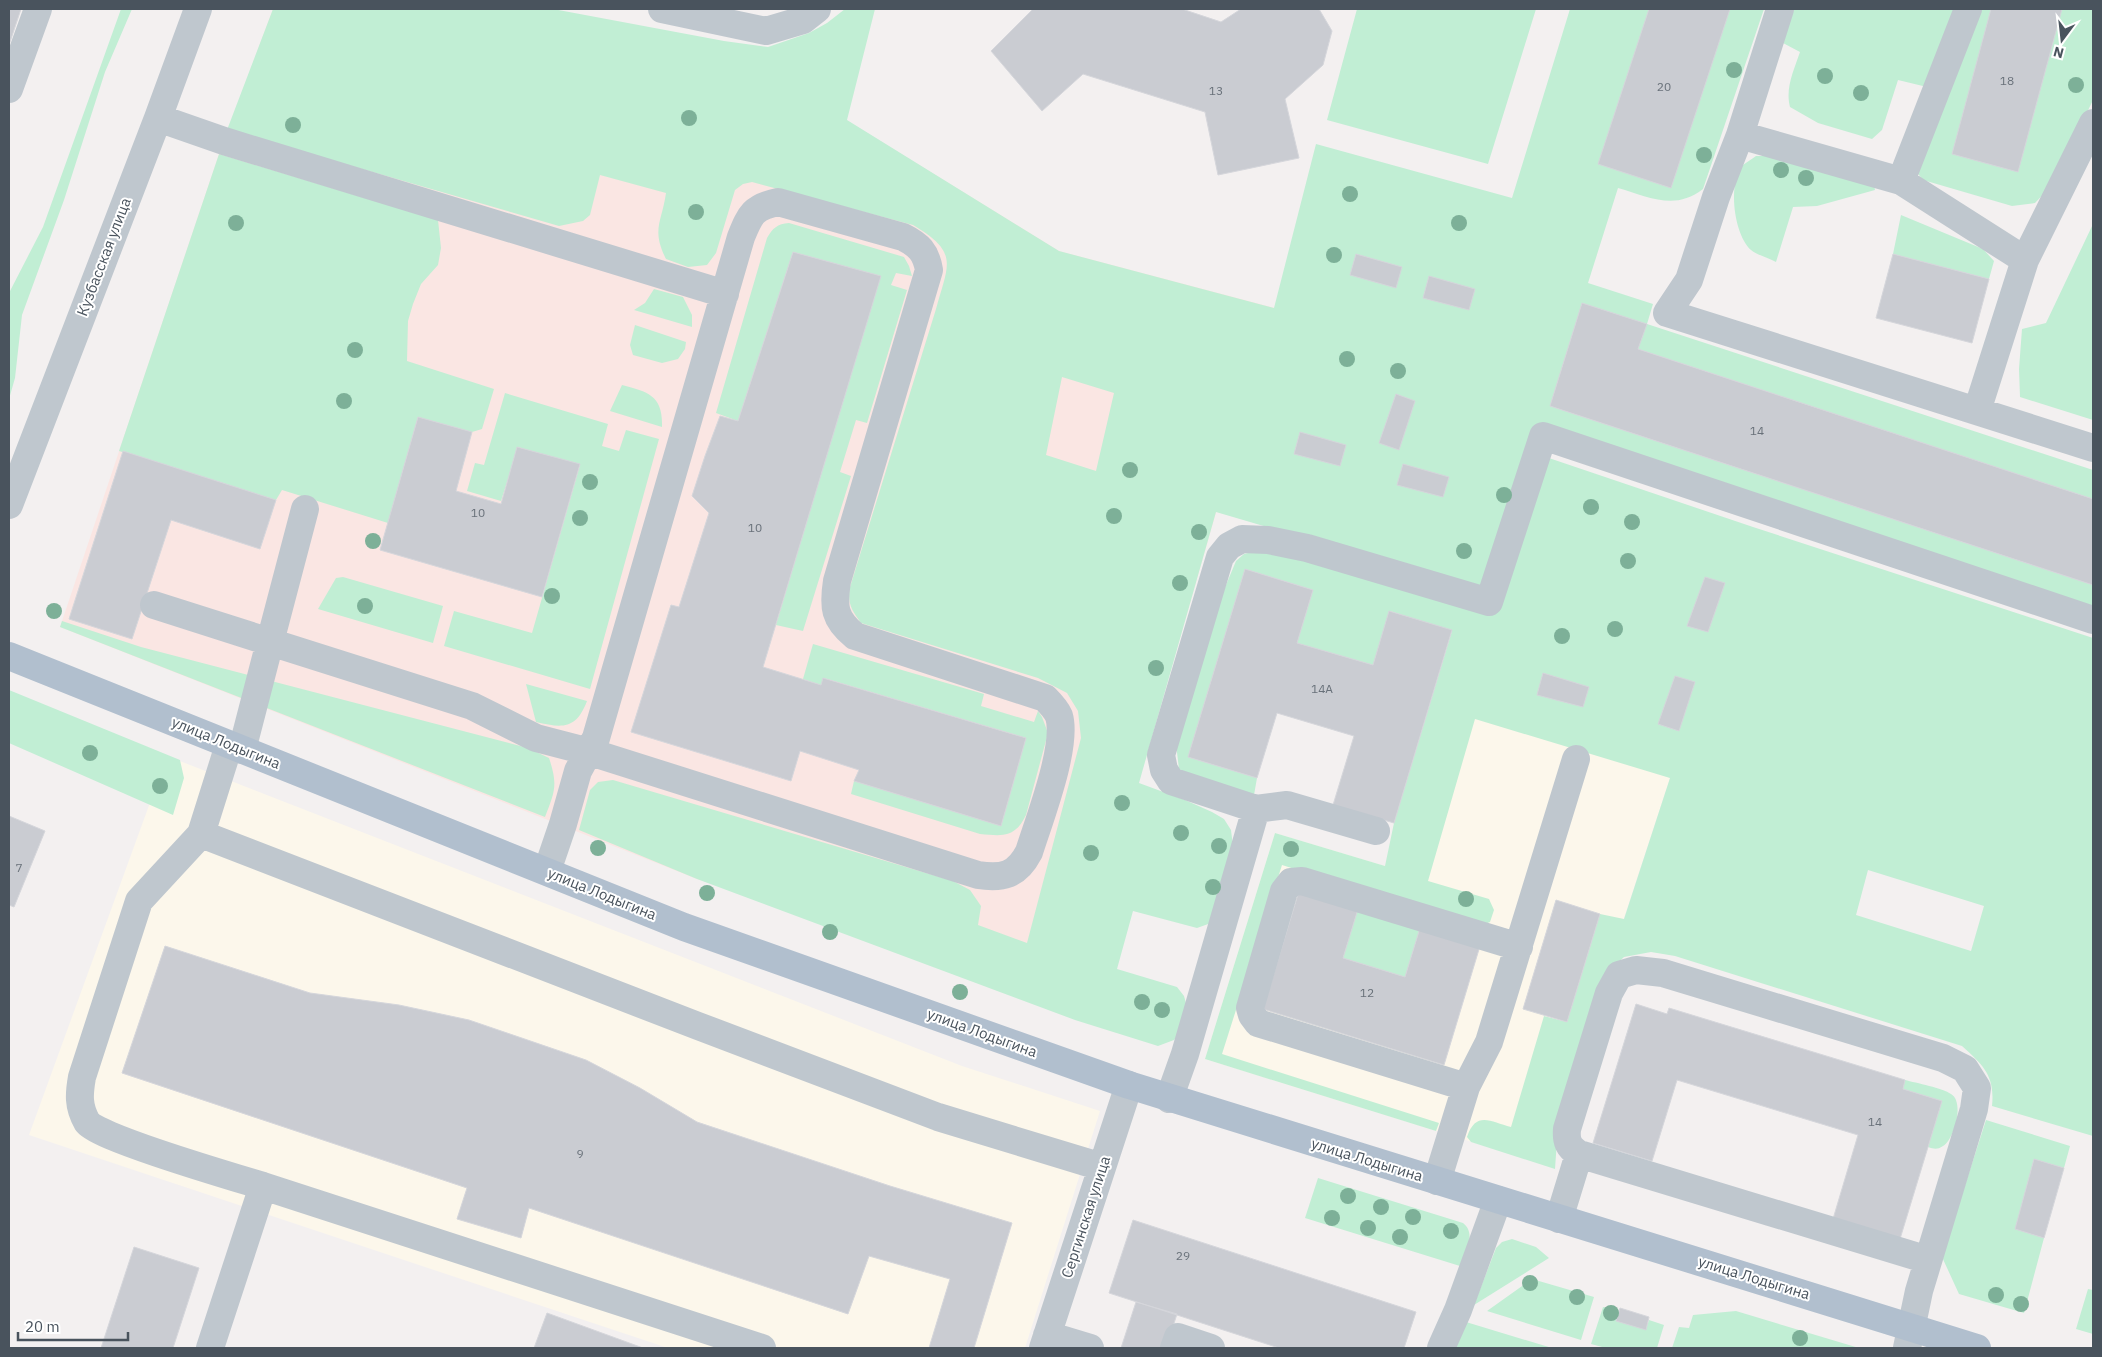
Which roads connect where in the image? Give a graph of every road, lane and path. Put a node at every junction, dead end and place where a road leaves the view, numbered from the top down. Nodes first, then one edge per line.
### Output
1 (38, 9) edge
2 (198, 9) edge
3 (662, 9) edge
4 (817, 9) edge
5 (1780, 9) edge
6 (1968, 9) edge
7 (9, 88) edge
8 (158, 118) junction
9 (2093, 123) edge
10 (1740, 135) junction
11 (1901, 181) junction
12 (2025, 260) junction
13 (725, 294) junction
14 (1977, 411) junction
15 (2093, 448) edge
16 (9, 505) edge
17 (305, 509) dead end
18 (154, 605) dead end
19 (2093, 620) edge
20 (270, 642) junction
21 (9, 656) edge
22 (236, 747) junction
23 (590, 752) junction
24 (1576, 759) dead end
25 (1256, 809) junction
26 (1376, 831) dead end
27 (200, 834) junction
28 (546, 871) junction
29 (1518, 947) junction
30 (1129, 1085) junction
31 (1466, 1087) junction
32 (1169, 1099) junction
33 (1579, 1154) junction
34 (1102, 1167) junction
35 (1437, 1181) junction
36 (263, 1186) junction
37 (1498, 1200) junction
38 (1559, 1219) junction
39 (1928, 1260) junction
40 (1910, 1338) edge
41 (1045, 1342) edge
42 (210, 1348) edge
43 (762, 1348) edge
44 (1090, 1348) edge
45 (1174, 1348) edge
46 (1211, 1348) edge
47 (1441, 1348) edge
48 (1977, 1348) edge

1 - 7 street
2 - 8 street, Кузбасская улица
3 - 4 street
5 - 10 street
6 - 11 street
8 - 13 street
8 - 16 street, Кузбасская улица
9 - 12 street
10 - 11 street
10 - 14 street
11 - 12 street
12 - 14 street
13 - 23 street
13 - 23 street
14 - 15 street
17 - 20 street
18 - 20 street
19 - 25 street
20 - 22 street
20 - 23 street
21 - 22 main road, улица Лодыгина
22 - 27 street
22 - 28 main road, улица Лодыгина
23 - 28 street
24 - 29 street
25 - 26 street
25 - 32 street
27 - 34 street
27 - 36 street
28 - 30 main road, улица Лодыгина
29 - 31 street
29 - 31 street
30 - 32 main road, улица Лодыгина
30 - 34 street, Сергинская улица
31 - 35 street
32 - 35 main road, улица Лодыгина
33 - 38 street
33 - 39 street
33 - 39 street
34 - 41 street, Сергинская улица
35 - 37 main road, улица Лодыгина
36 - 42 street
36 - 43 street
37 - 38 main road, улица Лодыгина
37 - 47 street
38 - 40 main road, улица Лодыгина
39 - 40 street
40 - 48 main road, улица Лодыгина
41 - 44 street
45 - 46 street

